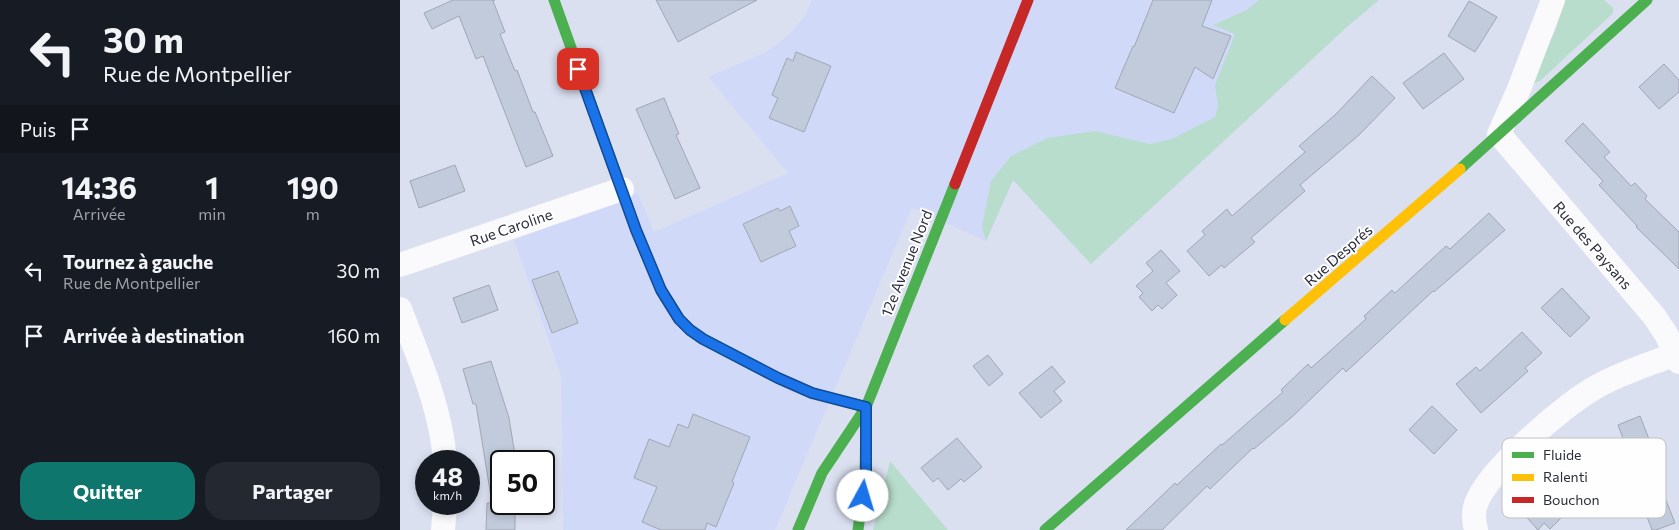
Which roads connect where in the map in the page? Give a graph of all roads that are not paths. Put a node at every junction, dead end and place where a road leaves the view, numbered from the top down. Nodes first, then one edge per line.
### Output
1 (554, 0) edge
2 (1028, 0) edge
3 (1553, 0) edge
4 (1647, 0) edge
5 (1499, 134) junction
6 (622, 190) junction
7 (400, 265) edge
8 (400, 309) edge
9 (1678, 358) edge
10 (866, 407) junction
11 (1531, 438) edge
12 (444, 450) edge
13 (1502, 468) edge
14 (444, 515) edge
15 (443, 530) edge
16 (798, 530) edge
17 (858, 530) edge
18 (1045, 530) edge
19 (1476, 530) edge

1 - 6 street
2 - 10 street, 12e Avenue Nord
3 - 5 street
4 - 5 street, Rue Després
5 - 9 street, Rue des Paysans
5 - 18 street, Rue Després
6 - 7 street, Rue Caroline
6 - 10 street
8 - 12 street
9 - 11 street
10 - 16 street, 12e Avenue Nord
10 - 17 street
13 - 19 street
14 - 15 street

